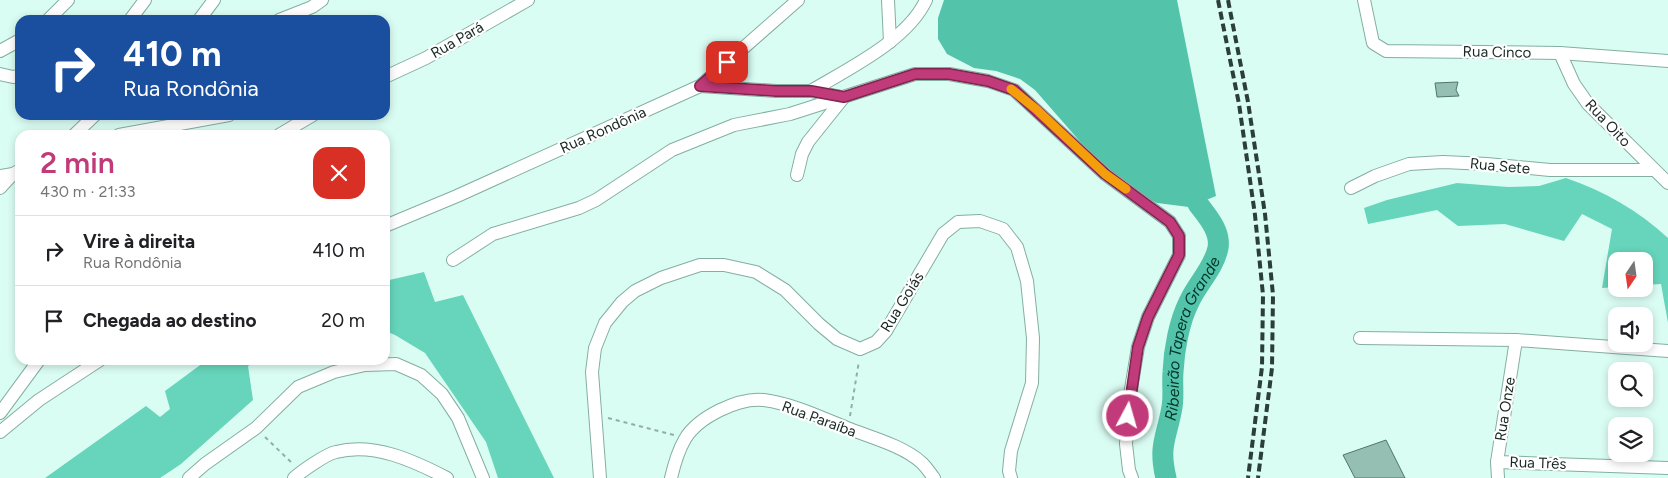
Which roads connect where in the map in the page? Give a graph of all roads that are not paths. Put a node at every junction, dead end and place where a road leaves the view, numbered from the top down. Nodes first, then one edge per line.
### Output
1 (68, 0) edge
2 (145, 0) edge
3 (214, 0) edge
4 (322, 0) edge
5 (528, 0) edge
6 (798, 0) edge
7 (888, 0) edge
8 (926, 0) edge
9 (1364, 0) edge
10 (53, 15) edge
11 (134, 15) edge
12 (203, 15) edge
13 (291, 15) edge
14 (890, 42) junction
15 (15, 43) edge
16 (0, 51) edge
17 (1560, 53) junction
18 (1668, 61) edge
19 (0, 74) edge
20 (390, 76) edge
21 (15, 77) edge
22 (700, 86) junction
23 (811, 91) junction
24 (844, 97) junction
25 (90, 120) edge
26 (202, 120) edge
27 (304, 120) edge
28 (80, 130) edge
29 (146, 130) edge
30 (288, 130) edge
31 (1653, 170) junction
32 (11, 173) edge
33 (797, 175) dead end
34 (1668, 183) edge
35 (0, 188) edge
36 (1351, 188) dead end
37 (390, 224) edge
38 (453, 260) dead end
39 (1360, 338) dead end
40 (1516, 340) junction
41 (1668, 351) edge
42 (390, 364) edge
43 (35, 365) edge
44 (92, 365) edge
45 (364, 365) edge
46 (0, 413) edge
47 (0, 432) edge
48 (1497, 462) junction
49 (1668, 468) edge
50 (297, 475) edge
51 (189, 478) edge
52 (446, 478) edge
53 (483, 478) edge
54 (600, 478) edge
55 (671, 478) edge
56 (934, 478) edge
57 (1011, 478) edge
58 (1132, 478) edge
59 (1498, 478) edge

1 - 10 street
2 - 11 street
3 - 12 street
4 - 13 street
5 - 20 street, Rua Pará
6 - 22 street, Rua Rondônia
7 - 14 street
8 - 14 street
9 - 17 street, Rua Cinco
14 - 23 street
15 - 16 street
17 - 18 street, Rua Cinco
17 - 31 street, Rua Oito
19 - 21 street
22 - 23 street
22 - 37 street, Rua Rondônia
23 - 24 street
24 - 33 street
24 - 38 street
24 - 58 street
25 - 28 street
26 - 29 street
27 - 30 street
31 - 34 street, Rua Oito
31 - 36 street, Rua Sete
32 - 35 street
39 - 40 street
40 - 41 street
40 - 48 street, Rua Onze
42 - 53 street
43 - 46 street
44 - 47 street
45 - 51 street
48 - 49 street, Rua Três
48 - 59 street, Rua Onze
50 - 52 street
54 - 57 street, Rua Goiás
55 - 56 street, Rua Paraíba

